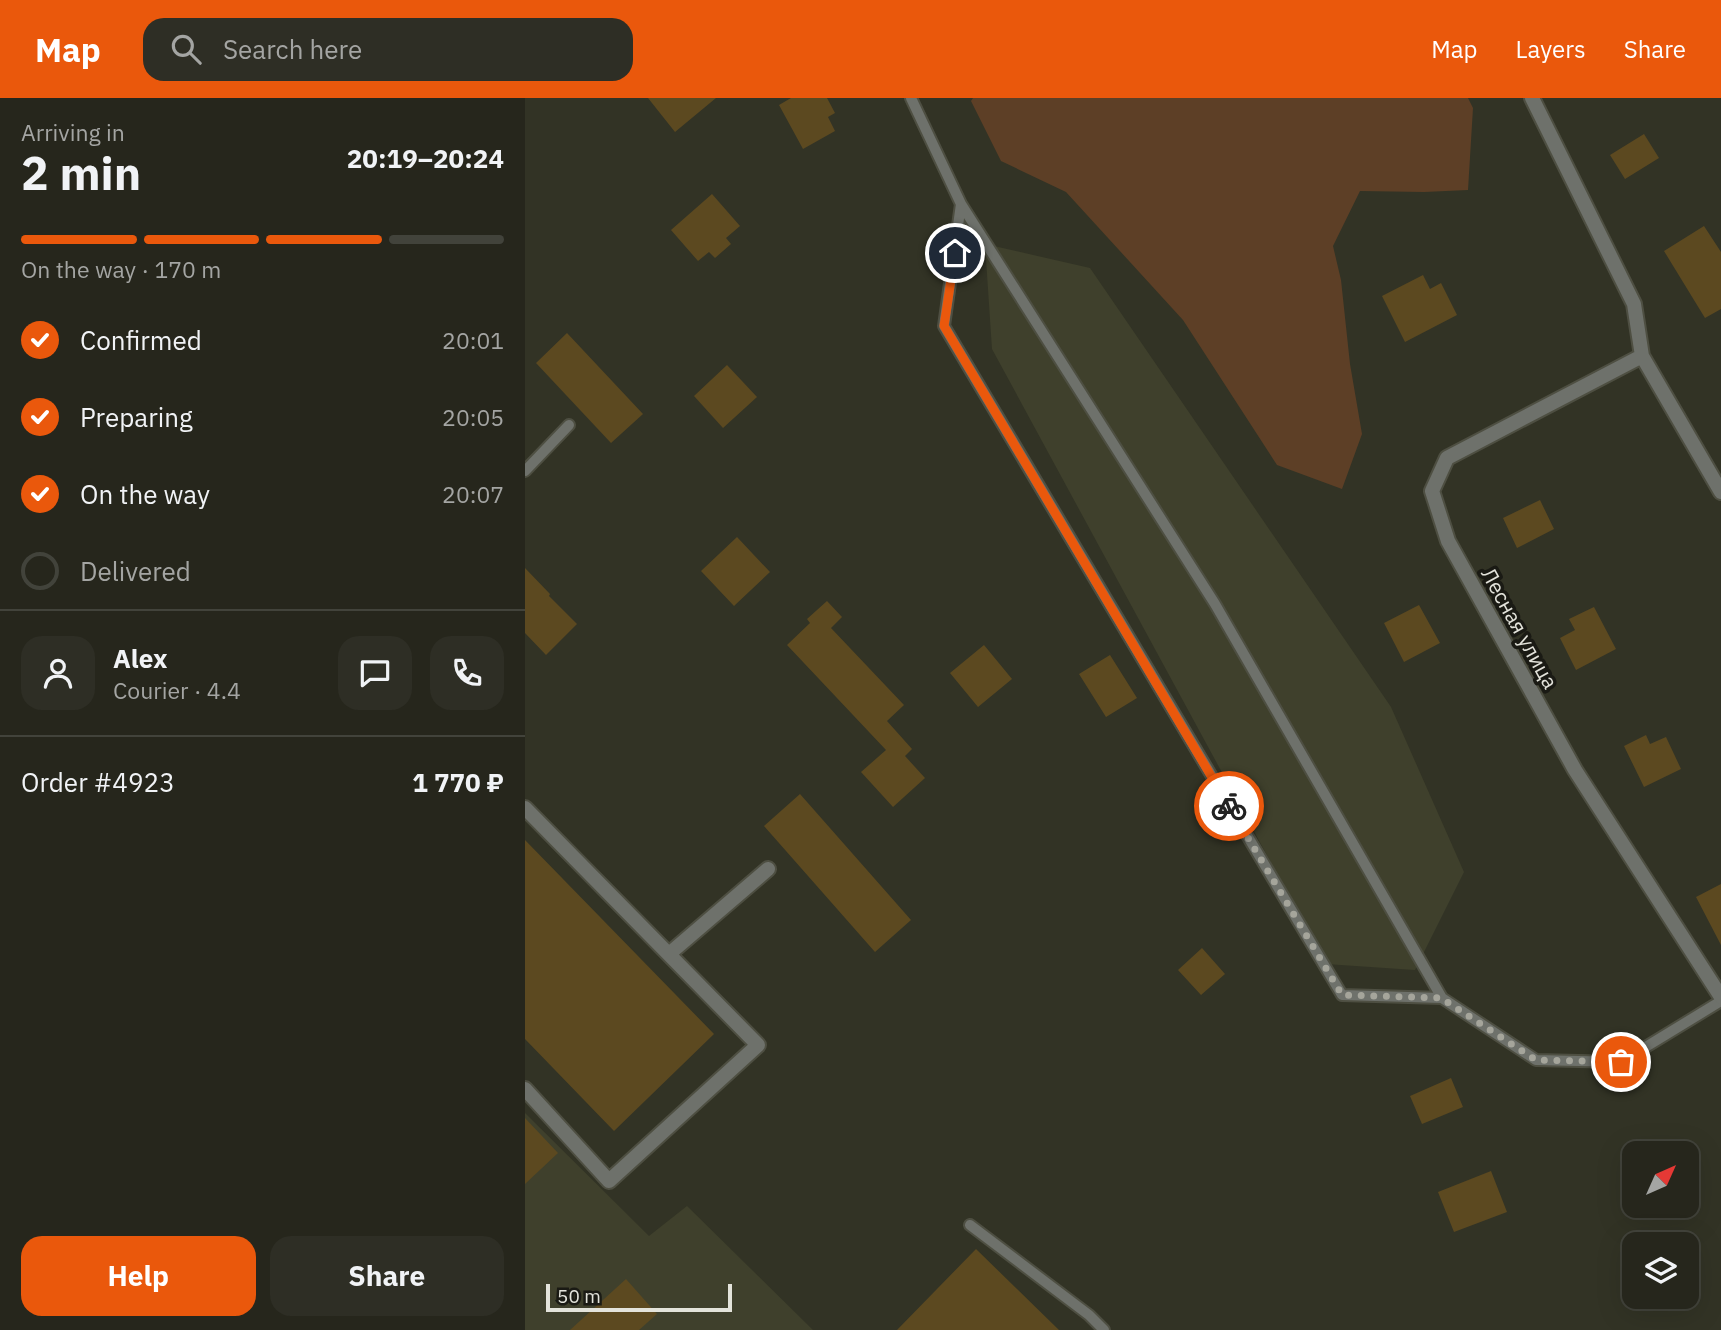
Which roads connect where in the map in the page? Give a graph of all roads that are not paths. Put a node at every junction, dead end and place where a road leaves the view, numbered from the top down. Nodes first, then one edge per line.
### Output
1 (911, 98) edge
2 (1532, 98) edge
3 (961, 204) junction
4 (1642, 356) junction
5 (569, 425) dead end
6 (525, 471) edge
7 (1721, 492) edge
8 (525, 808) edge
9 (768, 869) dead end
10 (669, 954) junction
11 (1441, 998) junction
12 (1721, 999) edge
13 (525, 1089) edge
14 (970, 1225) dead end
15 (1104, 1330) edge

1 - 3 lane
2 - 4 street
3 - 11 lane
3 - 11 lane
4 - 7 street
4 - 12 street, Лесная улица
5 - 6 lane
8 - 10 street
9 - 10 street
10 - 13 street
11 - 12 lane
14 - 15 lane

